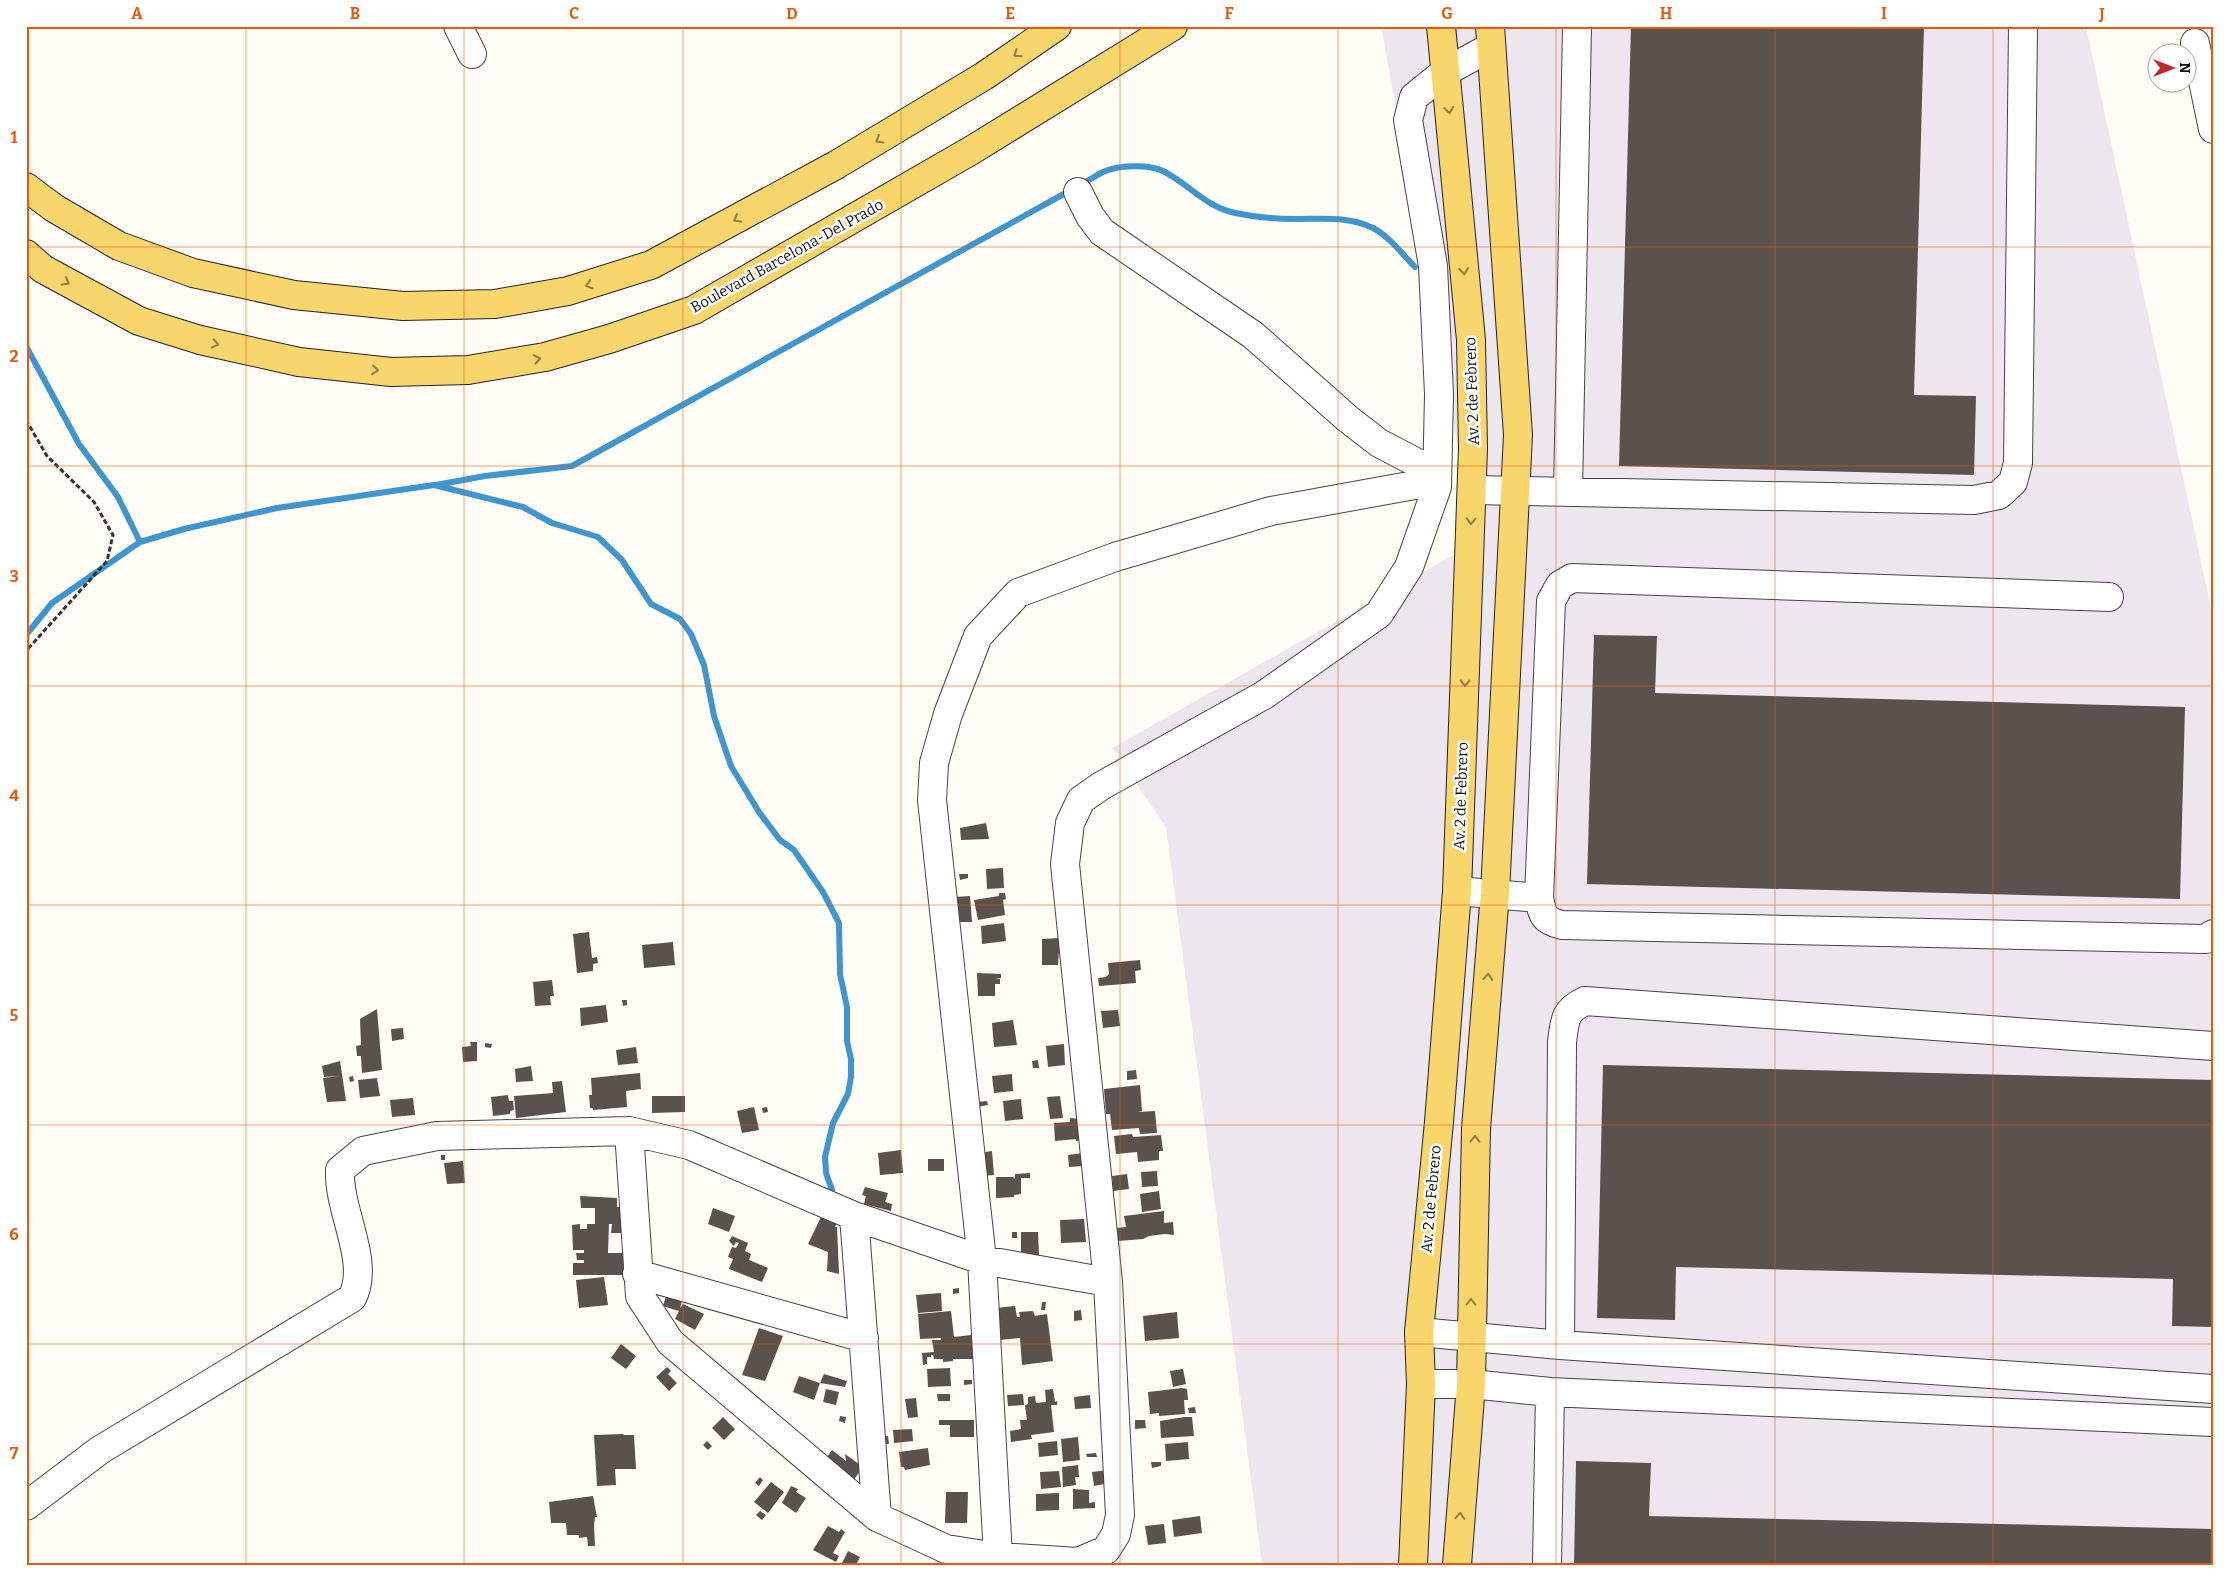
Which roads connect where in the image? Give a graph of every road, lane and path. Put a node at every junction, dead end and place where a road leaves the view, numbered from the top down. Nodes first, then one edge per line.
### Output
1 (458, 26) edge
2 (1057, 26) edge
3 (1173, 26) edge
4 (1441, 26) edge
5 (1577, 26) edge
6 (2023, 26) edge
7 (1491, 37) edge
8 (2196, 48) edge
9 (472, 54) dead end
10 (1445, 72) junction
11 (2213, 129) edge
12 (26, 187) edge
13 (1078, 192) dead end
14 (26, 254) edge
15 (26, 420) edge
16 (1472, 490) junction
17 (1516, 490) junction
18 (1568, 492) junction
19 (2109, 597) dead end
20 (26, 651) edge
21 (1457, 891) junction
22 (1495, 893) junction
23 (1539, 898) junction
24 (2213, 934) edge
25 (2213, 1046) edge
26 (628, 1131) junction
27 (854, 1216) junction
28 (982, 1260) junction
29 (637, 1274) junction
30 (1108, 1282) junction
31 (1419, 1332) junction
32 (1470, 1336) junction
33 (864, 1338) junction
34 (1560, 1345) junction
35 (1421, 1384) junction
36 (1471, 1384) junction
37 (2213, 1388) edge
38 (1550, 1392) junction
39 (2213, 1422) edge
40 (26, 1506) edge
41 (878, 1517) junction
42 (942, 1557) edge
43 (998, 1557) junction
44 (1413, 1565) edge
45 (1457, 1565) edge
46 (1547, 1565) edge

1 - 9 street
2 -> 12 main road
14 -> 3 main road, Boulevard Barcelona-Del Prado
4 - 10 main road, Av. 2 de Febrero
5 - 18 street
6 - 18 street
7 - 10 street
7 - 17 main road
8 - 11 street
10 -> 16 main road, Av. 2 de Febrero
10 - 30 street
13 - 28 street
15 - 20 path
16 - 17 street
16 -> 21 main road, Av. 2 de Febrero
17 - 18 street
17 - 22 main road
19 - 23 street
21 - 22 street
21 - 31 main road, Av. 2 de Febrero
22 - 23 street
32 -> 22 main road
23 - 24 street
25 - 34 street
26 - 27 street
26 - 29 street
26 - 40 street
27 - 28 street
27 - 33 street
28 - 30 street
28 - 43 street
29 - 33 street
29 - 41 street
30 - 43 street
31 - 32 street
31 - 35 main road, Av. 2 de Febrero
32 - 34 street
32 - 36 main road
33 - 41 street
34 - 37 street
35 - 36 street
35 - 44 main road, Av. 2 de Febrero
36 - 38 street
45 -> 36 main road
38 - 39 street
38 - 46 street
41 - 42 street
42 - 43 street

